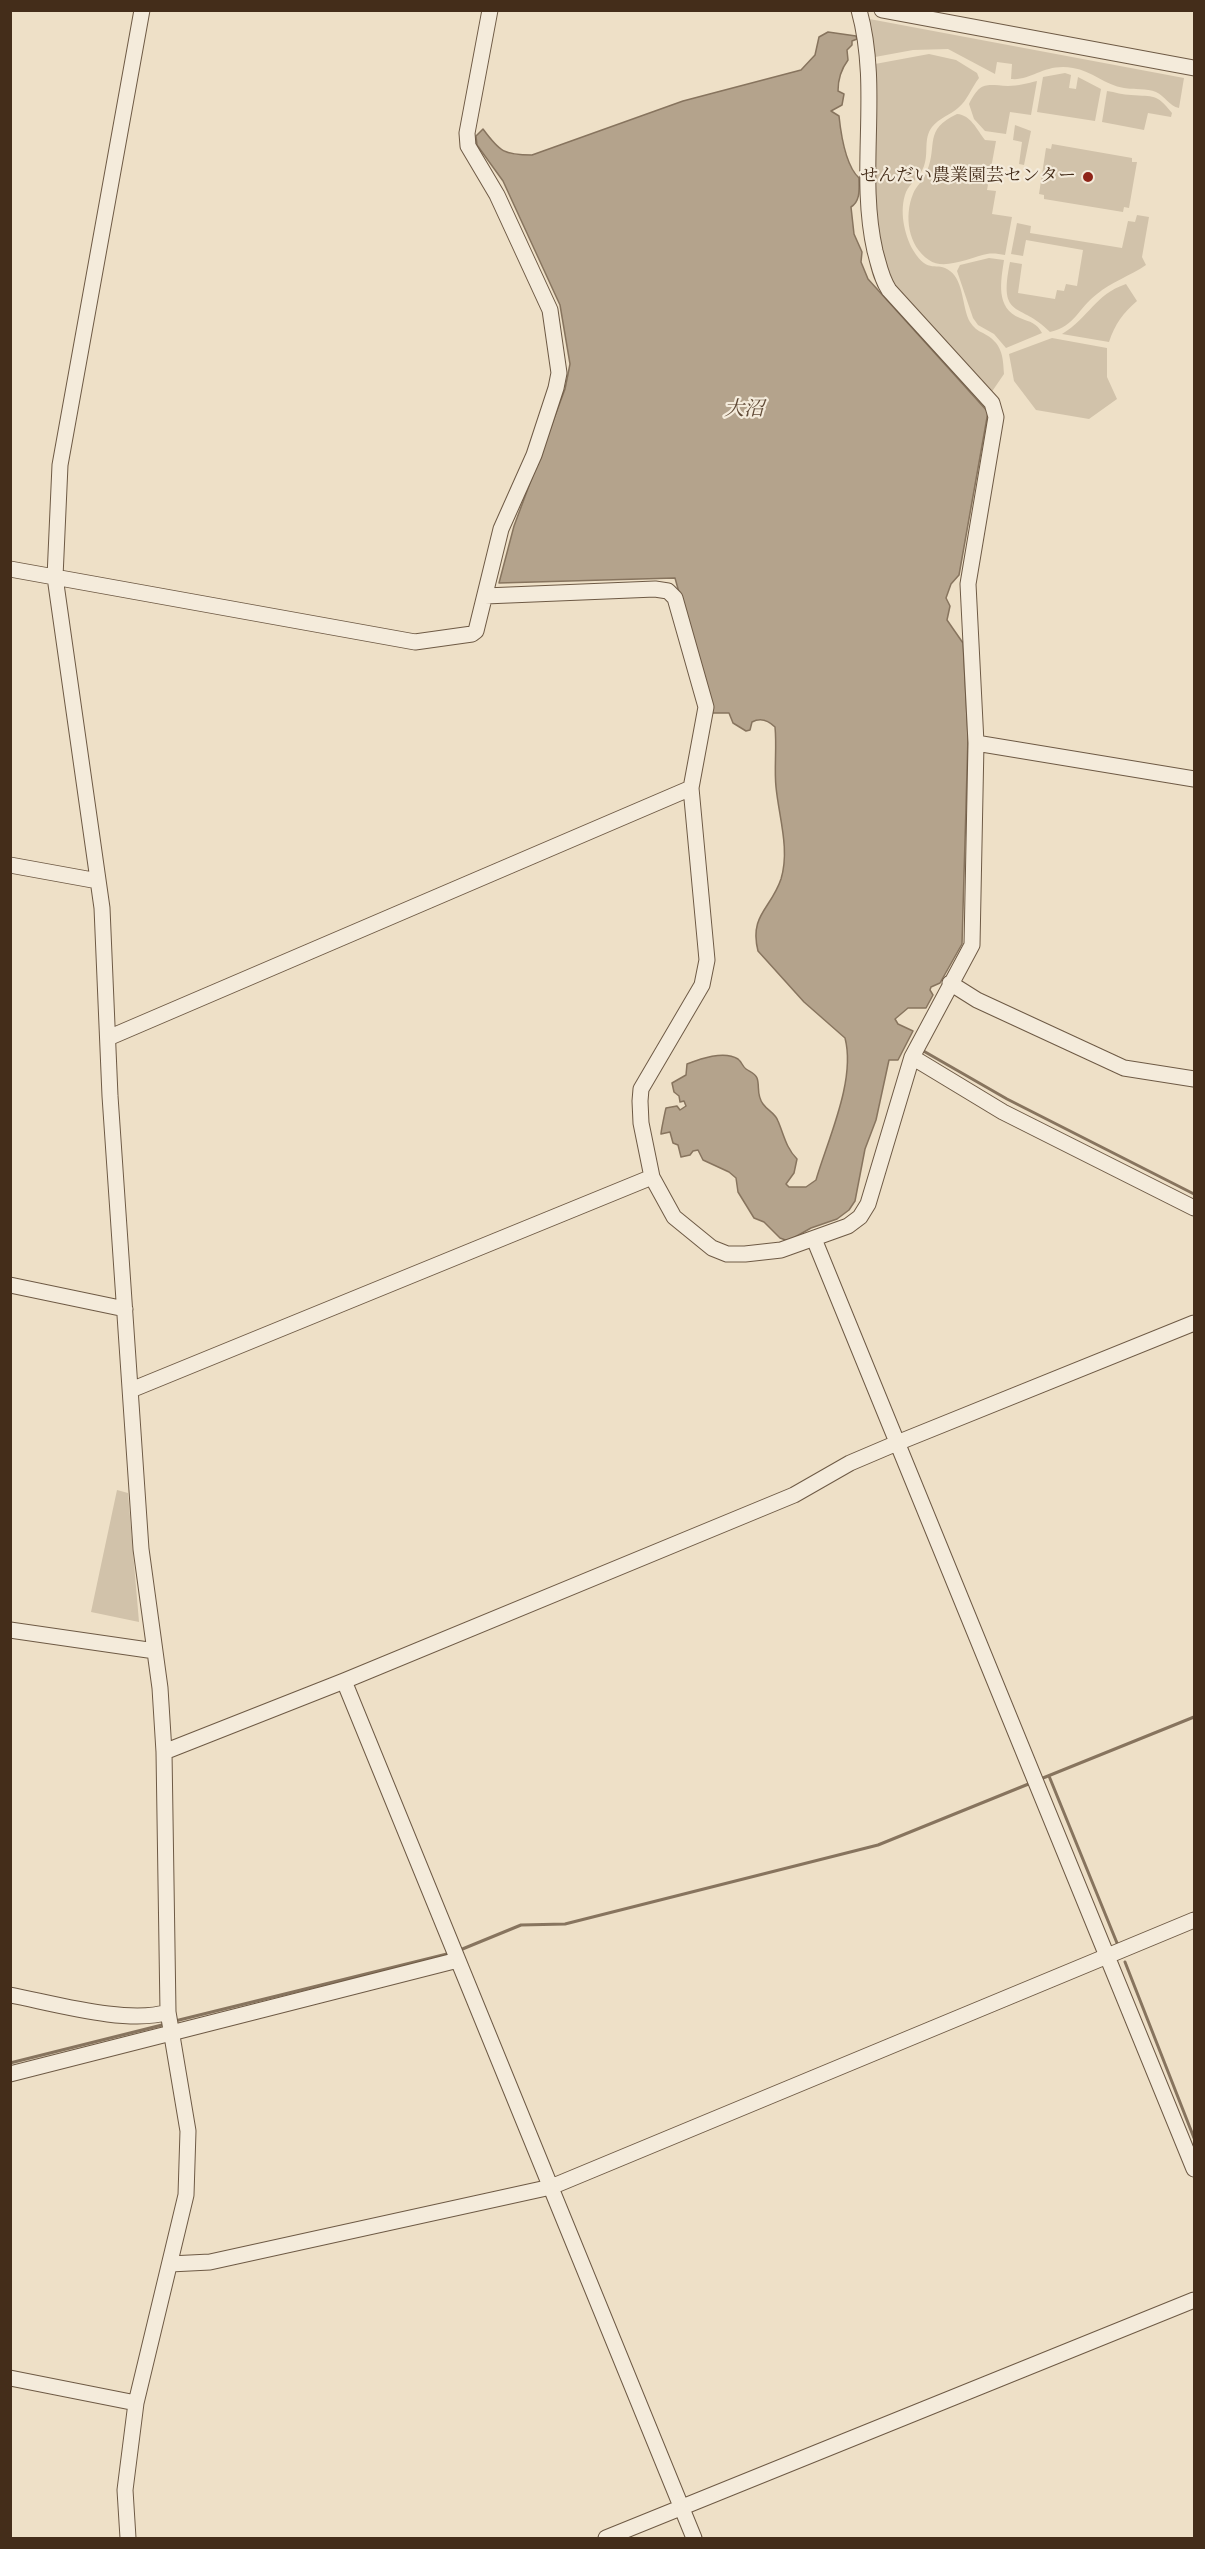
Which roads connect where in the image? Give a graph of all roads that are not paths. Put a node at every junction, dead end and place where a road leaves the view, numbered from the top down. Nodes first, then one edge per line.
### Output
1 (142, 10) edge
2 (490, 10) edge
3 (859, 10) edge
4 (882, 10) edge
5 (1194, 68) edge
6 (10, 569) edge
7 (55, 577) junction
8 (485, 596) junction
9 (976, 743) junction
10 (1194, 779) edge
11 (691, 788) junction
12 (10, 865) edge
13 (98, 881) junction
14 (950, 983) junction
15 (108, 1038) junction
16 (914, 1051) junction
17 (1194, 1079) edge
18 (652, 1177) junction
19 (1194, 1209) edge
20 (814, 1239) junction
21 (10, 1285) edge
22 (125, 1308) junction
23 (1194, 1323) edge
24 (131, 1390) junction
25 (897, 1443) junction
26 (10, 1630) edge
27 (155, 1652) junction
28 (345, 1681) junction
29 (164, 1752) junction
30 (1194, 1920) edge
31 (456, 1954) junction
32 (1107, 1956) junction
33 (10, 1995) edge
34 (170, 2024) junction
35 (10, 2074) edge
36 (1194, 2169) edge
37 (551, 2187) junction
38 (170, 2264) junction
39 (1194, 2300) edge
40 (10, 2378) edge
41 (136, 2403) junction
42 (682, 2508) junction
43 (128, 2538) edge
44 (606, 2538) edge
45 (694, 2538) edge

1 - 7 street
2 - 8 street
3 - 9 street
4 - 5 street
6 - 7 street
7 - 8 street
7 - 13 street
8 - 11 street
9 - 10 street
9 - 14 street
11 - 15 street
11 - 18 street
12 - 13 street
13 - 15 street
14 - 16 street
14 - 17 street
15 - 22 street
16 - 19 street
16 - 20 street
18 - 20 street
18 - 24 street
20 - 25 street
21 - 22 street
22 - 24 street
23 - 25 street
24 - 27 street
25 - 28 street
25 - 32 street
26 - 27 street
27 - 29 street
28 - 29 street
28 - 31 street
29 - 34 street
30 - 32 street
31 - 34 street
31 - 37 street
32 - 36 street
32 - 37 street
33 - 34 street
34 - 35 street
34 - 38 street
37 - 38 street
37 - 42 street
38 - 41 street
39 - 42 street
40 - 41 street
41 - 43 street
42 - 44 street
42 - 45 street

